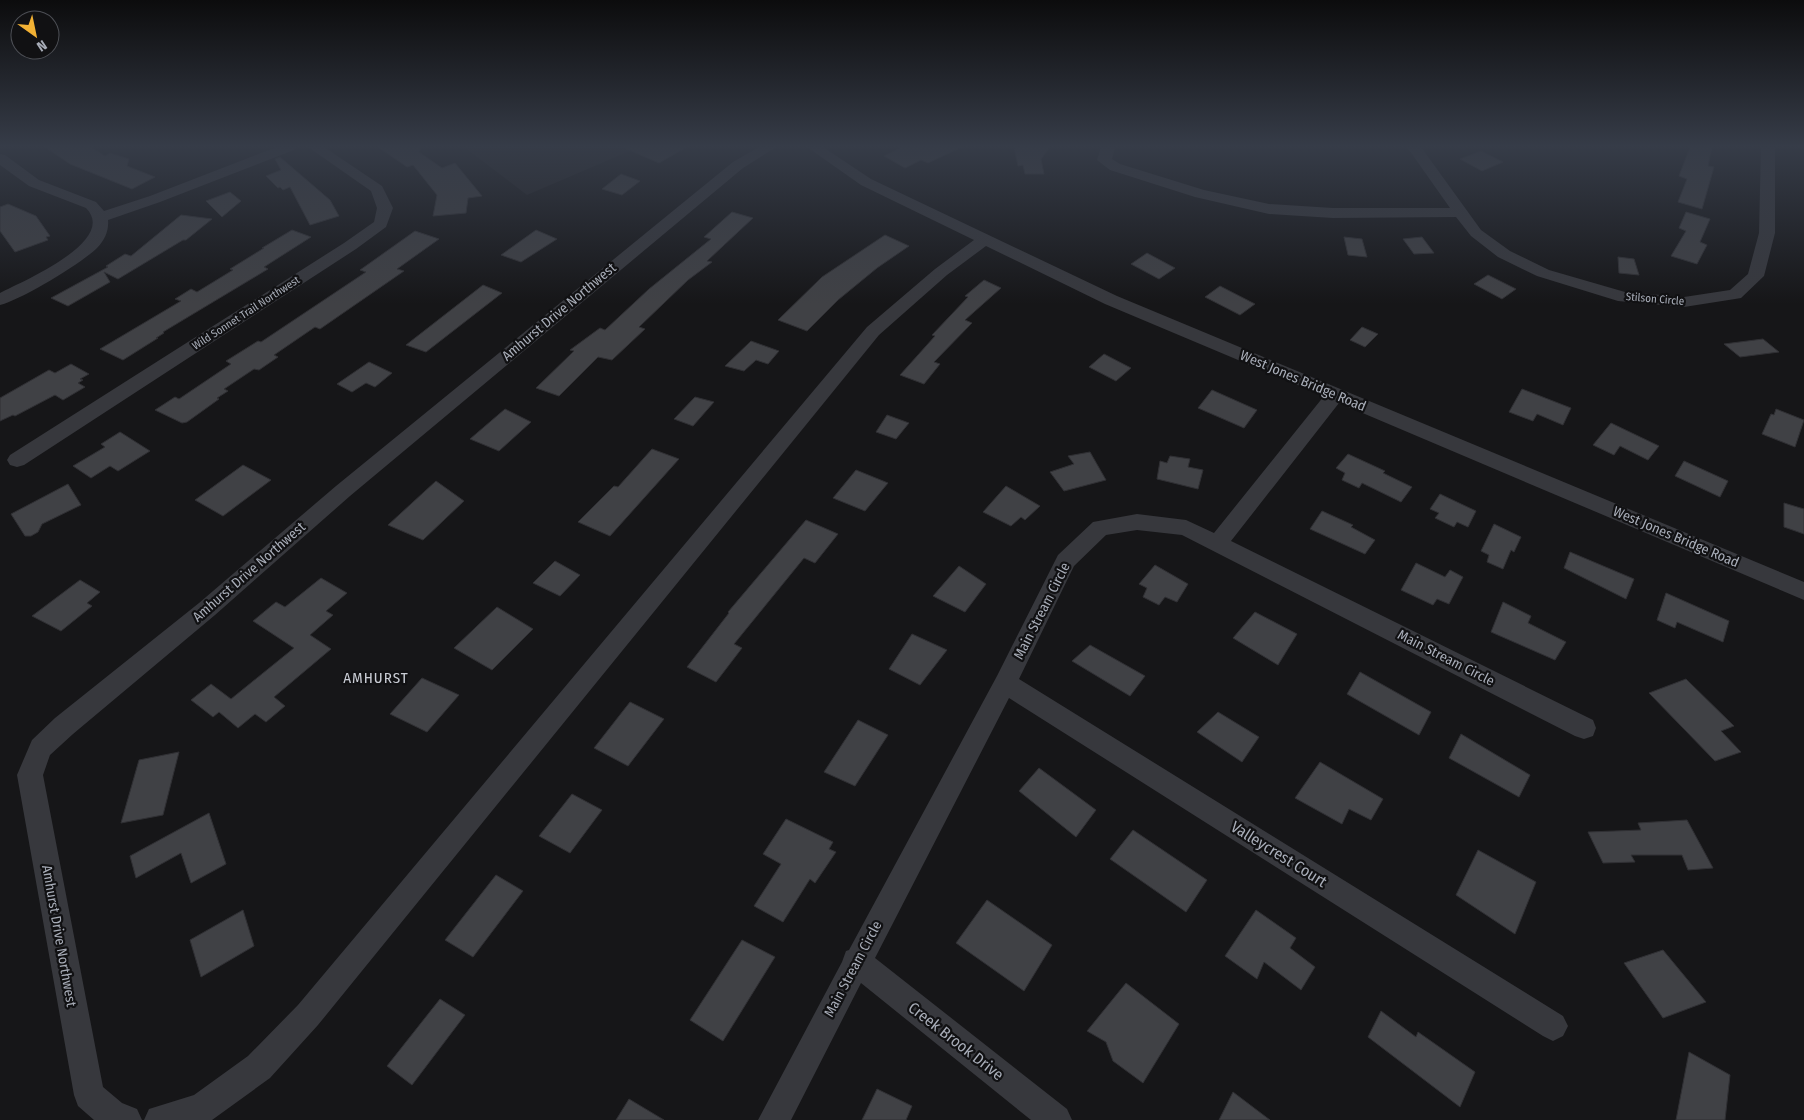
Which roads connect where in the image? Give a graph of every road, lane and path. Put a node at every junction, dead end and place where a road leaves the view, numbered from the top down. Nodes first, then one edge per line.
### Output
1 (77, 199) edge
2 (154, 199) edge
3 (382, 199) edge
4 (695, 199) edge
5 (901, 199) edge
6 (1224, 199) edge
7 (1452, 199) edge
8 (1767, 199) edge
9 (1461, 212) junction
10 (100, 217) junction
11 (984, 240) junction
12 (0, 300) edge
13 (1335, 395) junction
14 (17, 460) dead end
15 (1218, 543) junction
16 (1804, 591) edge
17 (1005, 683) junction
18 (1584, 728) dead end
19 (856, 961) junction
20 (1553, 1026) dead end
21 (126, 1120) edge
22 (160, 1120) edge
23 (774, 1120) edge
24 (1056, 1120) edge

1 - 10 street
2 - 10 street
3 - 14 street, Wild Sonnet Trail Northwest
4 - 21 street, Amhurst Drive Northwest
5 - 11 street, West Jones Bridge Road
6 - 9 street
7 - 9 street, Stilson Circle
8 - 9 street, Stilson Circle
10 - 12 street
11 - 13 street, West Jones Bridge Road
11 - 22 street
13 - 15 street
13 - 16 street, West Jones Bridge Road
15 - 17 street, Main Stream Circle
15 - 18 street, Main Stream Circle
17 - 19 street, Main Stream Circle
17 - 20 street, Valleycrest Court
19 - 23 street, Main Stream Circle
19 - 24 street, Creek Brook Drive

